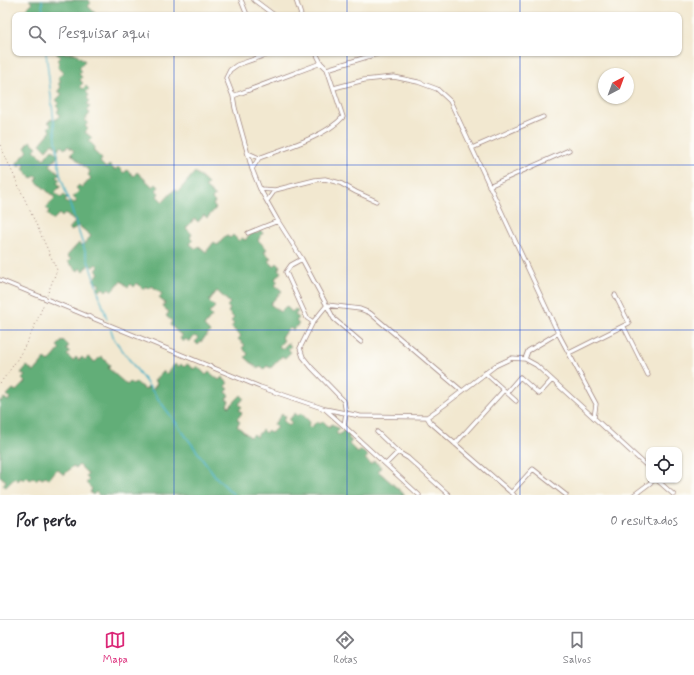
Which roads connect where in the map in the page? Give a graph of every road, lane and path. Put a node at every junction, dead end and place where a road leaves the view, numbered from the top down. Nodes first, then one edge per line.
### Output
1 (241, 0) edge
2 (254, 0) edge
3 (296, 0) edge
4 (246, 12) edge
5 (270, 12) edge
6 (300, 12) edge
7 (262, 56) edge
8 (318, 56) edge
9 (370, 56) edge
10 (321, 63) junction
11 (327, 69) junction
12 (334, 88) junction
13 (233, 96) junction
14 (543, 117) dead end
15 (0, 145) edge
16 (472, 148) junction
17 (569, 150) dead end
18 (248, 153) junction
19 (260, 158) junction
20 (252, 169) junction
21 (489, 186) junction
22 (260, 188) junction
23 (275, 190) junction
24 (266, 201) junction
25 (376, 201) dead end
26 (278, 221) junction
27 (248, 233) dead end
28 (302, 259) junction
29 (0, 280) edge
30 (614, 295) dead end
31 (46, 299) junction
32 (327, 305) junction
33 (313, 322) junction
34 (624, 327) junction
35 (558, 333) junction
36 (361, 342) dead end
37 (569, 353) junction
38 (525, 359) junction
39 (485, 373) junction
40 (648, 375) dead end
41 (552, 380) junction
42 (0, 383) edge
43 (462, 391) junction
44 (505, 391) junction
45 (516, 401) dead end
46 (325, 409) junction
47 (346, 413) junction
48 (427, 417) junction
49 (594, 418) junction
50 (344, 426) junction
51 (377, 432) dead end
52 (455, 444) junction
53 (398, 452) junction
54 (386, 464) junction
55 (646, 465) edge
56 (651, 483) edge
57 (661, 483) edge
58 (512, 494) edge
59 (640, 494) edge
60 (420, 495) edge
61 (449, 495) edge
62 (566, 495) edge
63 (634, 495) edge
64 (674, 495) edge

1 - 4 lane
2 - 5 lane
3 - 6 lane
7 - 13 lane
8 - 10 lane
9 - 11 lane
10 - 11 lane
10 - 13 lane
11 - 12 lane
12 - 16 lane
12 - 19 lane
13 - 18 lane
14 - 16 lane
15 - 31 path
16 - 21 lane
17 - 21 lane
18 - 19 lane
18 - 20 lane
19 - 20 lane
20 - 22 lane
21 - 35 lane
22 - 23 lane
22 - 24 lane
23 - 24 lane
23 - 25 lane
24 - 26 lane
26 - 27 lane
26 - 28 lane
28 - 32 lane
28 - 33 lane
29 - 31 lane
30 - 34 lane
31 - 42 path
31 - 46 lane
32 - 33 lane
32 - 36 lane
32 - 43 lane
33 - 47 lane
34 - 37 lane
34 - 40 lane
35 - 37 lane
35 - 38 lane
37 - 49 lane
38 - 39 lane
38 - 41 lane
39 - 43 lane
39 - 44 lane
41 - 44 lane
41 - 49 lane
43 - 48 lane
44 - 45 lane
44 - 52 lane
46 - 47 lane
46 - 50 lane
47 - 48 lane
47 - 50 lane
48 - 52 lane
49 - 55 lane
50 - 54 lane
51 - 53 lane
52 - 58 lane
53 - 54 lane
53 - 61 lane
54 - 60 lane
56 - 59 lane
57 - 64 lane
58 - 62 lane
59 - 63 lane

